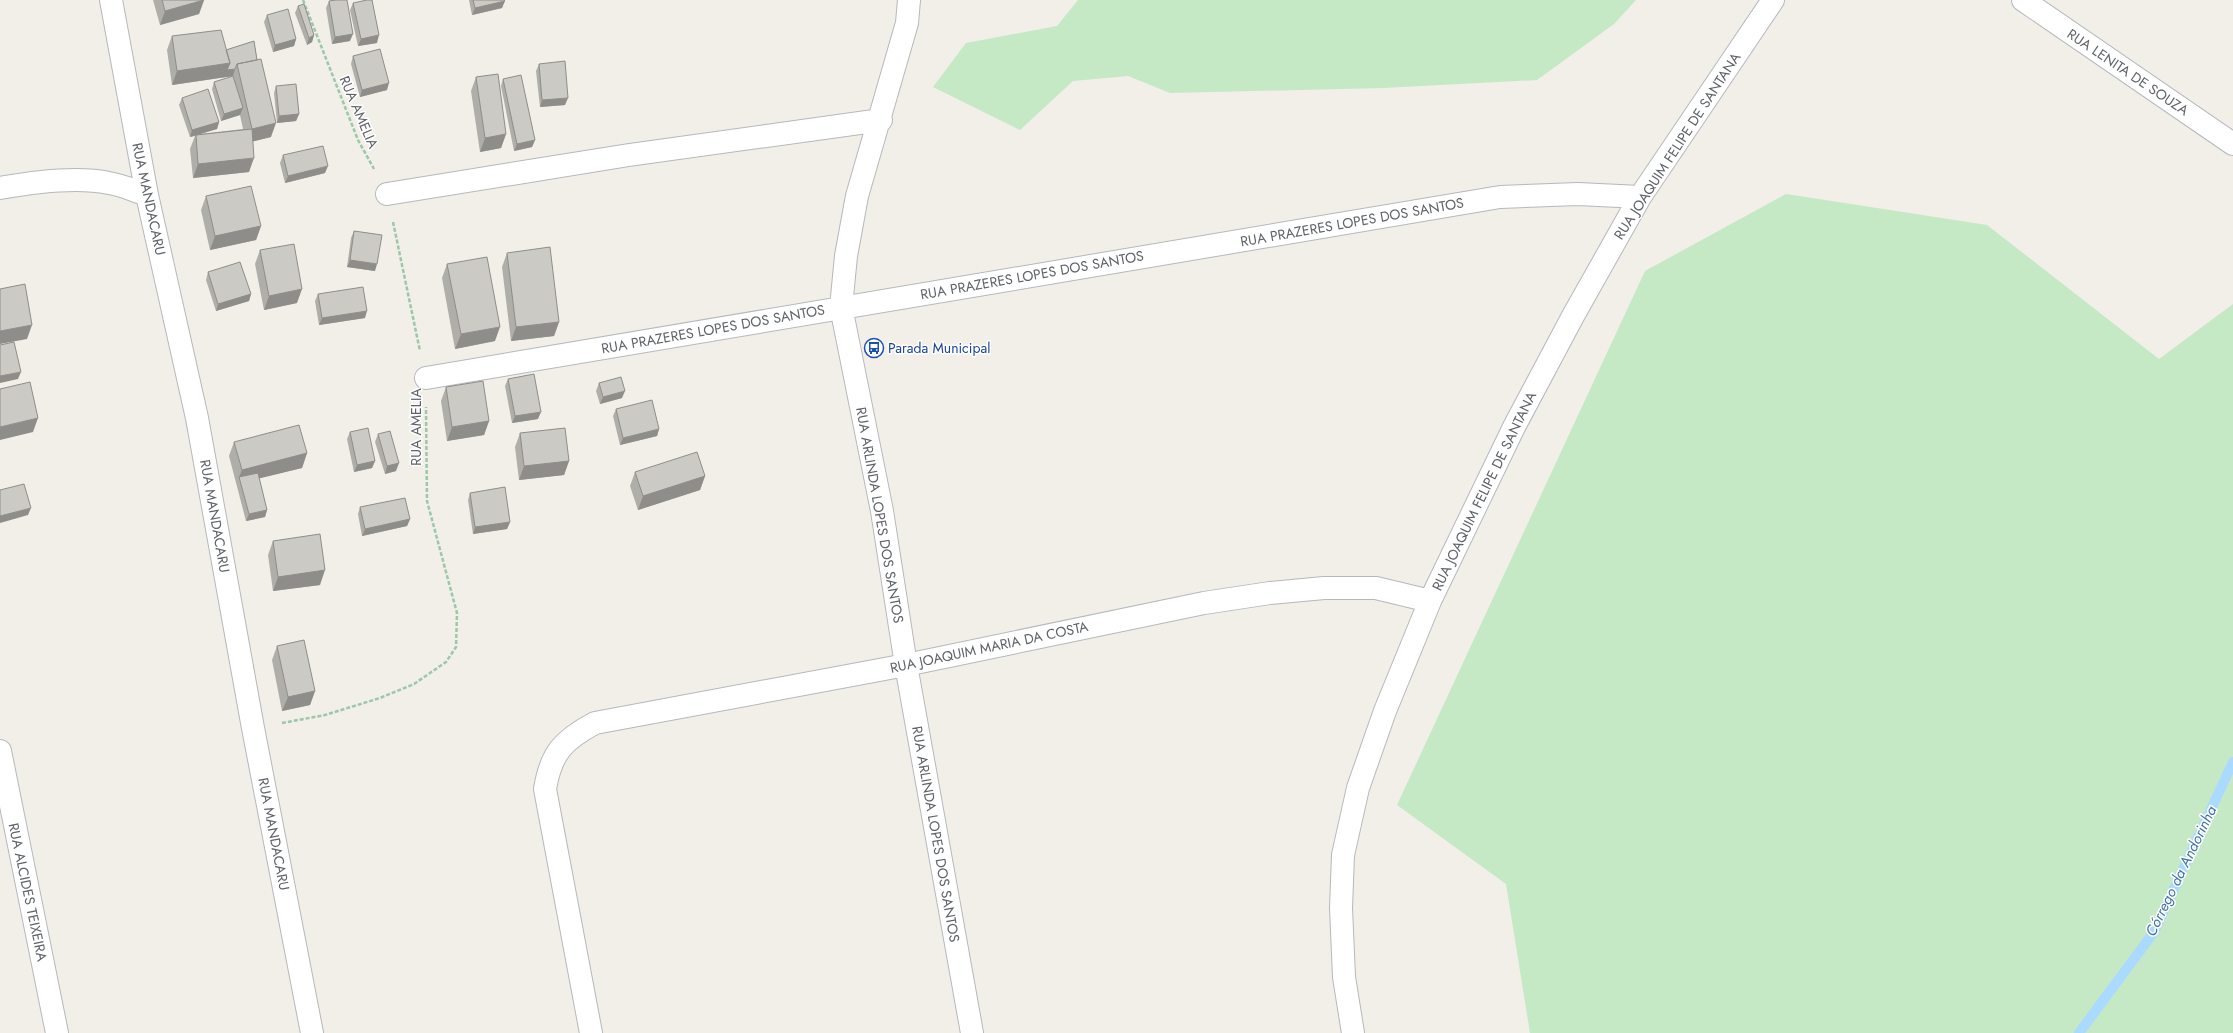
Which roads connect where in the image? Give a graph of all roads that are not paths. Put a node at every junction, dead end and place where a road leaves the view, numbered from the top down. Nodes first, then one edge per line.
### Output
1 (111, 0) edge
2 (909, 0) edge
3 (1773, 0) edge
4 (2023, 0) edge
5 (881, 120) junction
6 (2233, 144) edge
7 (0, 188) edge
8 (387, 194) road end
9 (148, 195) junction
10 (1640, 197) junction
11 (841, 307) junction
12 (426, 378) road end
13 (1430, 601) junction
14 (906, 665) junction
15 (0, 751) edge
16 (57, 1033) edge
17 (312, 1033) edge
18 (591, 1033) edge
19 (972, 1033) edge
20 (1353, 1033) edge

1 - 9 street, RUA MANDACARU
2 - 5 street, RUA ARLINDA LOPES DOS SANTOS
3 - 10 street, RUA JOAQUIM FELIPE DE SANTANA
4 - 6 street, RUA LENITA DE SOUZA
5 - 8 street
5 - 11 street, RUA ARLINDA LOPES DOS SANTOS
7 - 9 street
9 - 17 street, RUA MANDACARU
10 - 11 street, RUA PRAZERES LOPES DOS SANTOS
10 - 13 street, RUA JOAQUIM FELIPE DE SANTANA
11 - 12 street, RUA PRAZERES LOPES DOS SANTOS
11 - 14 street, RUA ARLINDA LOPES DOS SANTOS
13 - 14 street, RUA JOAQUIM MARIA DA COSTA
13 - 20 street, RUA JOAQUIM FELIPE DE SANTANA
14 - 18 street, RUA JOAQUIM MARIA DA COSTA
14 - 19 street, RUA ARLINDA LOPES DOS SANTOS
15 - 16 street, RUA ALCIDES TEIXEIRA

